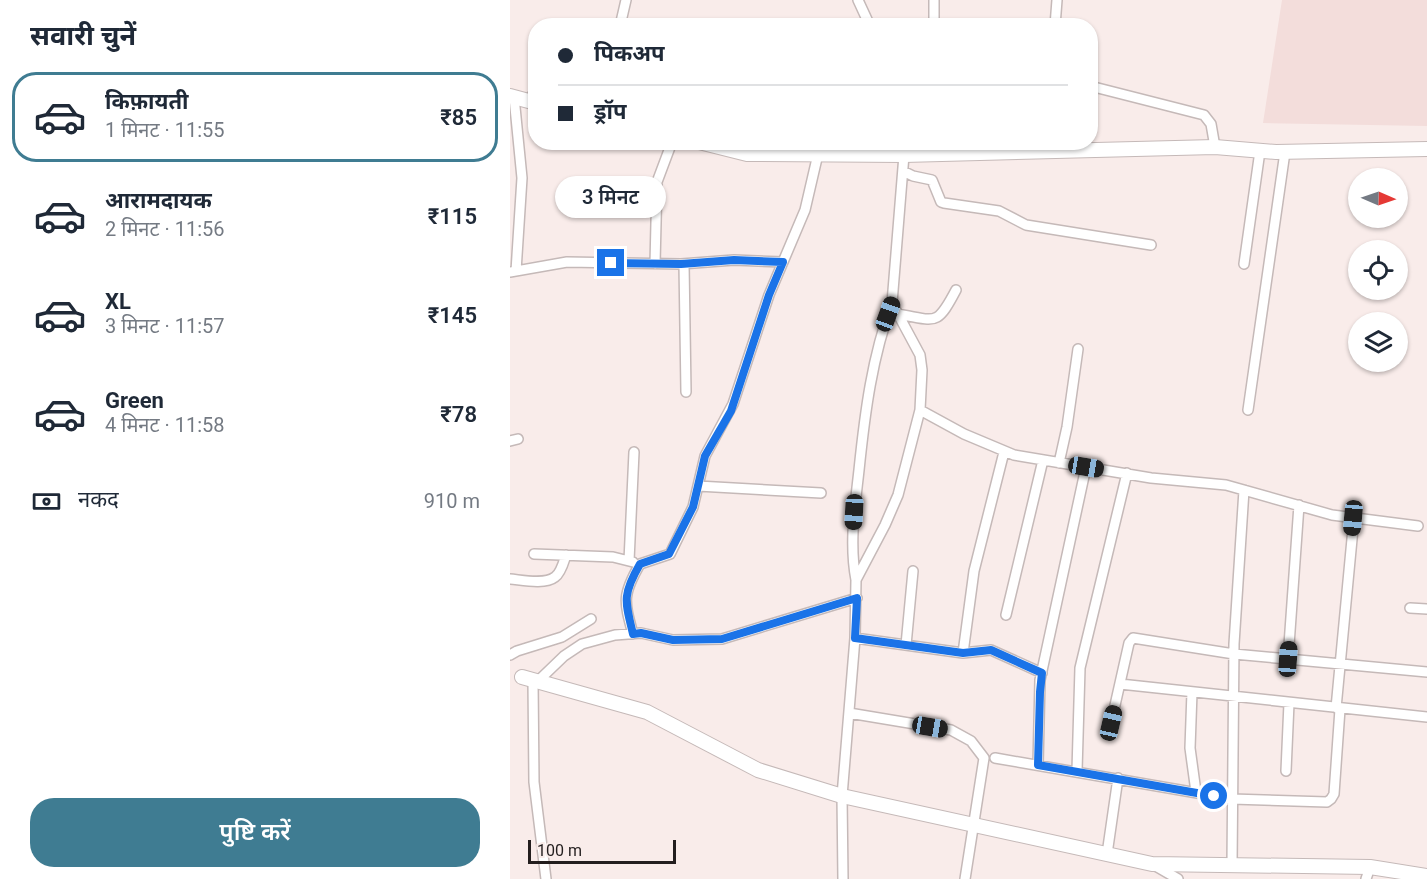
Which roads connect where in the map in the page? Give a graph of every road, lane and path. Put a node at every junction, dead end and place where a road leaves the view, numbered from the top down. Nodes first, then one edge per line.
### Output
1 (626, 0) edge
2 (858, 0) edge
3 (933, 0) edge
4 (1057, 0) edge
5 (622, 18) edge
6 (866, 18) edge
7 (934, 18) edge
8 (1055, 18) edge
9 (1098, 88) edge
10 (512, 97) edge
11 (528, 98) edge
12 (1215, 147) junction
13 (1098, 148) edge
14 (1427, 149) edge
15 (669, 150) edge
16 (731, 150) edge
17 (770, 150) edge
18 (793, 150) edge
19 (858, 150) edge
20 (904, 150) edge
21 (1260, 151) junction
22 (1285, 152) junction
23 (818, 154) junction
24 (903, 171) junction
25 (1151, 245) dead end
26 (783, 262) junction
27 (655, 264) junction
28 (684, 264) junction
29 (1244, 264) dead end
30 (513, 271) edge
31 (956, 290) dead end
32 (892, 303) junction
33 (897, 314) junction
34 (1078, 349) dead end
35 (686, 392) dead end
36 (920, 410) junction
37 (1248, 410) dead end
38 (634, 452) dead end
39 (1004, 452) junction
40 (1042, 460) junction
41 (1059, 463) junction
42 (1086, 467) junction
43 (1126, 473) junction
44 (698, 486) junction
45 (1244, 490) junction
46 (820, 493) dead end
47 (1299, 505) junction
48 (1353, 518) junction
49 (1418, 526) dead end
50 (534, 554) dead end
51 (566, 555) junction
52 (629, 561) junction
53 (640, 564) junction
54 (913, 571) dead end
55 (510, 579) edge
56 (856, 580) junction
57 (857, 598) junction
58 (1410, 608) dead end
59 (1427, 609) edge
60 (1006, 615) dead end
61 (591, 620) dead end
62 (633, 634) junction
63 (855, 638) junction
64 (906, 645) junction
65 (963, 653) junction
66 (1233, 654) junction
67 (510, 655) edge
68 (1288, 659) junction
69 (1340, 664) junction
70 (1427, 672) edge
71 (1042, 673) junction
72 (531, 680) junction
73 (1120, 684) junction
74 (1192, 692) junction
75 (1233, 697) junction
76 (1289, 703) junction
77 (1338, 708) junction
78 (849, 713) junction
79 (1427, 717) edge
80 (1111, 723) dead end
81 (995, 758) dead end
82 (1038, 765) junction
83 (1077, 771) junction
84 (1286, 771) dead end
85 (1118, 778) junction
86 (1196, 792) junction
87 (842, 796) junction
88 (1232, 799) junction
89 (974, 825) junction
90 (1107, 854) junction
91 (1152, 864) junction
92 (1232, 865) junction
93 (1368, 873) edge
94 (1427, 876) edge
95 (546, 879) edge
96 (843, 879) edge
97 (965, 879) edge
98 (1178, 879) edge

1 - 5 street
2 - 6 street
3 - 7 street
4 - 8 street
9 - 12 street
10 - 11 street
10 - 30 street
12 - 13 street
12 - 21 street
14 - 22 street
15 - 27 street
16 - 17 street
18 - 23 street
19 - 23 street
20 - 24 street
21 - 22 street
21 - 29 street
22 - 37 street
23 - 26 street
24 - 25 street
24 - 32 street
26 - 28 street
26 - 44 street
27 - 28 street
27 - 30 street
28 - 35 street
31 - 33 street
32 - 33 street
32 - 56 street
33 - 36 street
34 - 41 street
36 - 39 street
36 - 56 street
38 - 52 street
39 - 40 street
39 - 65 street
40 - 41 street
40 - 60 street
41 - 42 street
42 - 43 street
42 - 71 street
43 - 45 street
43 - 83 street
44 - 46 street
44 - 53 street
45 - 47 street
45 - 66 street
47 - 48 street
47 - 68 street
48 - 49 street
48 - 69 street
50 - 51 street
51 - 52 street
51 - 55 street
52 - 53 street
53 - 62 street
54 - 64 street
56 - 57 street
57 - 62 street
57 - 63 street
58 - 59 street
61 - 67 street
62 - 72 street
63 - 64 street
63 - 78 street
64 - 65 street
65 - 71 street
66 - 68 street
66 - 73 street
66 - 75 street
68 - 69 street
69 - 70 street
69 - 77 street
71 - 82 street
72 - 87 street
72 - 95 street
73 - 74 street
73 - 80 street
74 - 75 street
74 - 86 street
75 - 76 street
75 - 88 street
76 - 77 street
76 - 84 street
77 - 79 street
77 - 88 street
78 - 87 street
78 - 89 street
81 - 82 street
82 - 83 street
83 - 85 street
85 - 86 street
85 - 90 street
86 - 88 street
87 - 89 street
87 - 96 street
88 - 92 street
89 - 90 street
89 - 97 street
90 - 91 street
91 - 92 street
91 - 98 street
92 - 93 street
93 - 94 street

